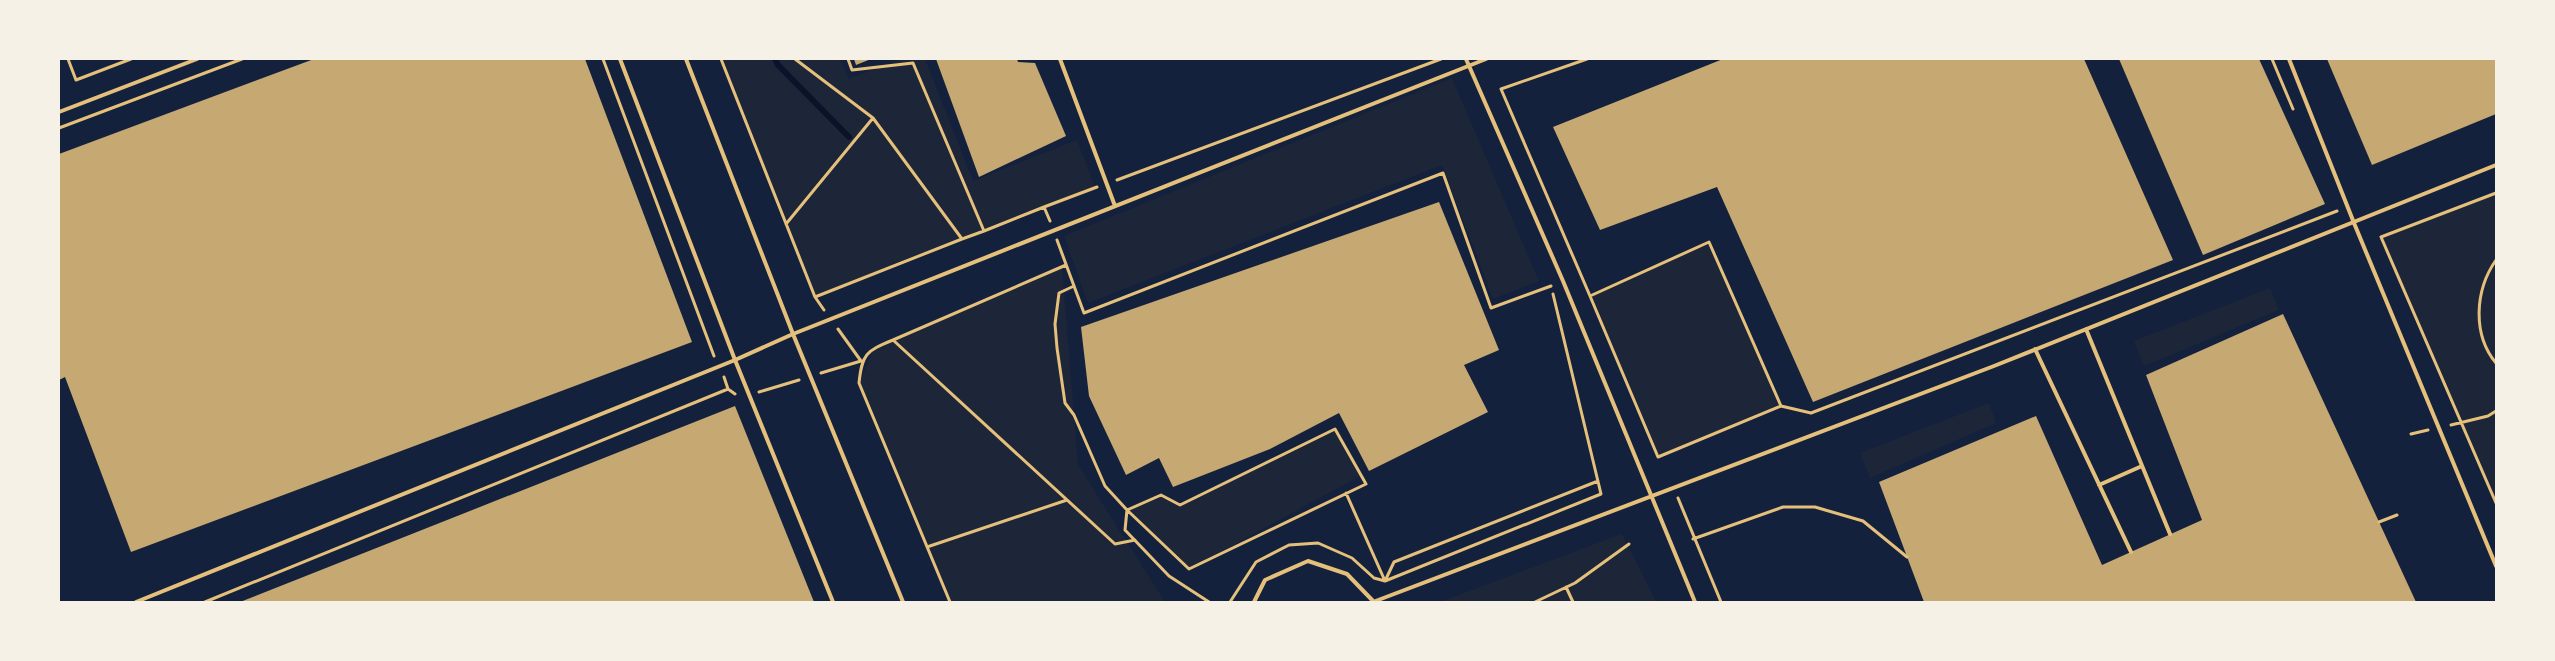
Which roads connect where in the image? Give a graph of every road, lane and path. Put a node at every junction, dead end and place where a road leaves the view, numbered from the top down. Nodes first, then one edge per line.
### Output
1 (68, 59) edge
2 (131, 59) edge
3 (197, 59) edge
4 (242, 59) edge
5 (604, 59) edge
6 (620, 59) edge
7 (686, 59) edge
8 (721, 59) edge
9 (795, 59) edge
10 (848, 59) edge
11 (1060, 59) edge
12 (1441, 59) edge
13 (1466, 59) edge
14 (1486, 59) edge
15 (1587, 59) edge
16 (2272, 59) edge
17 (2289, 59) edge
18 (1469, 65) junction
19 (59, 112) edge
20 (2295, 112) dead end
21 (873, 118) junction
22 (59, 128) edge
23 (2496, 165) edge
24 (1112, 182) dead end
25 (1100, 186) dead end
26 (2496, 193) edge
27 (2334, 202) dead end
28 (1115, 206) junction
29 (1044, 207) junction
30 (2354, 223) junction
31 (786, 224) junction
32 (1054, 230) junction
33 (984, 231) junction
34 (962, 239) junction
35 (2496, 260) edge
36 (1066, 265) junction
37 (1074, 286) junction
38 (1590, 296) junction
39 (2086, 328) junction
40 (793, 334) junction
41 (893, 340) junction
42 (710, 347) dead end
43 (2035, 349) junction
44 (735, 360) junction
45 (862, 361) junction
46 (2496, 363) edge
47 (811, 376) junction
48 (749, 395) junction
49 (1781, 406) junction
50 (2496, 411) edge
51 (2461, 422) junction
52 (2438, 428) junction
53 (2411, 434) dead end
54 (2142, 466) junction
55 (1598, 481) junction
56 (2099, 485) junction
57 (1674, 488) junction
58 (1346, 492) junction
59 (1652, 496) junction
60 (1067, 500) junction
61 (2496, 503) edge
62 (1127, 510) junction
63 (2397, 515) dead end
64 (2378, 522) dead end
65 (2170, 534) dead end
66 (1693, 539) junction
67 (1135, 540) junction
68 (1629, 544) dead end
69 (927, 547) junction
70 (2130, 552) dead end
71 (1907, 557) dead end
72 (2496, 566) edge
73 (1385, 582) junction
74 (1566, 587) junction
75 (1391, 595) junction
76 (136, 602) edge
77 (205, 602) edge
78 (833, 602) edge
79 (903, 602) edge
80 (950, 602) edge
81 (1210, 602) edge
82 (1254, 602) edge
83 (1373, 602) edge
84 (1535, 602) edge
85 (1573, 602) edge
86 (1695, 602) edge
87 (1721, 602) edge

1 - 2 path
3 - 19 lane
4 - 22 path
5 - 42 path
6 - 44 lane
7 - 40 lane
8 - 31 path
9 - 21 path
10 - 33 path
11 - 28 lane
12 - 24 path
13 - 18 lane
14 - 18 lane
15 - 38 path
16 - 20 path
17 - 30 lane
18 - 28 lane
18 - 59 lane
21 - 31 path
21 - 34 path
23 - 30 lane
25 - 29 path
26 - 51 path
27 - 49 path
28 - 32 lane
29 - 32 path
29 - 33 path
30 - 39 lane
30 - 52 lane
31 - 34 path
32 - 36 path
32 - 40 lane
33 - 34 path
35 - 46 path
36 - 37 path
36 - 41 path
37 - 55 path
37 - 62 path
38 - 49 path
38 - 49 path
39 - 43 lane
39 - 54 lane
40 - 44 lane
40 - 47 lane
41 - 45 path
41 - 60 path
43 - 56 lane
43 - 57 lane
44 - 48 lane
44 - 76 lane
45 - 47 path
45 - 69 path
47 - 48 path
47 - 79 lane
48 - 77 path
48 - 78 lane
50 - 51 path
51 - 52 path
51 - 61 path
52 - 53 path
52 - 72 lane
54 - 56 lane
54 - 65 lane
55 - 73 path
55 - 73 path
56 - 70 lane
57 - 59 lane
57 - 66 path
58 - 62 path
58 - 62 path
58 - 73 path
59 - 75 lane
59 - 86 lane
60 - 67 path
60 - 69 path
62 - 67 path
63 - 64 path
66 - 71 path
66 - 87 path
67 - 81 path
68 - 74 path
69 - 80 path
73 - 75 path
74 - 84 path
74 - 85 path
75 - 83 lane
82 - 83 lane

